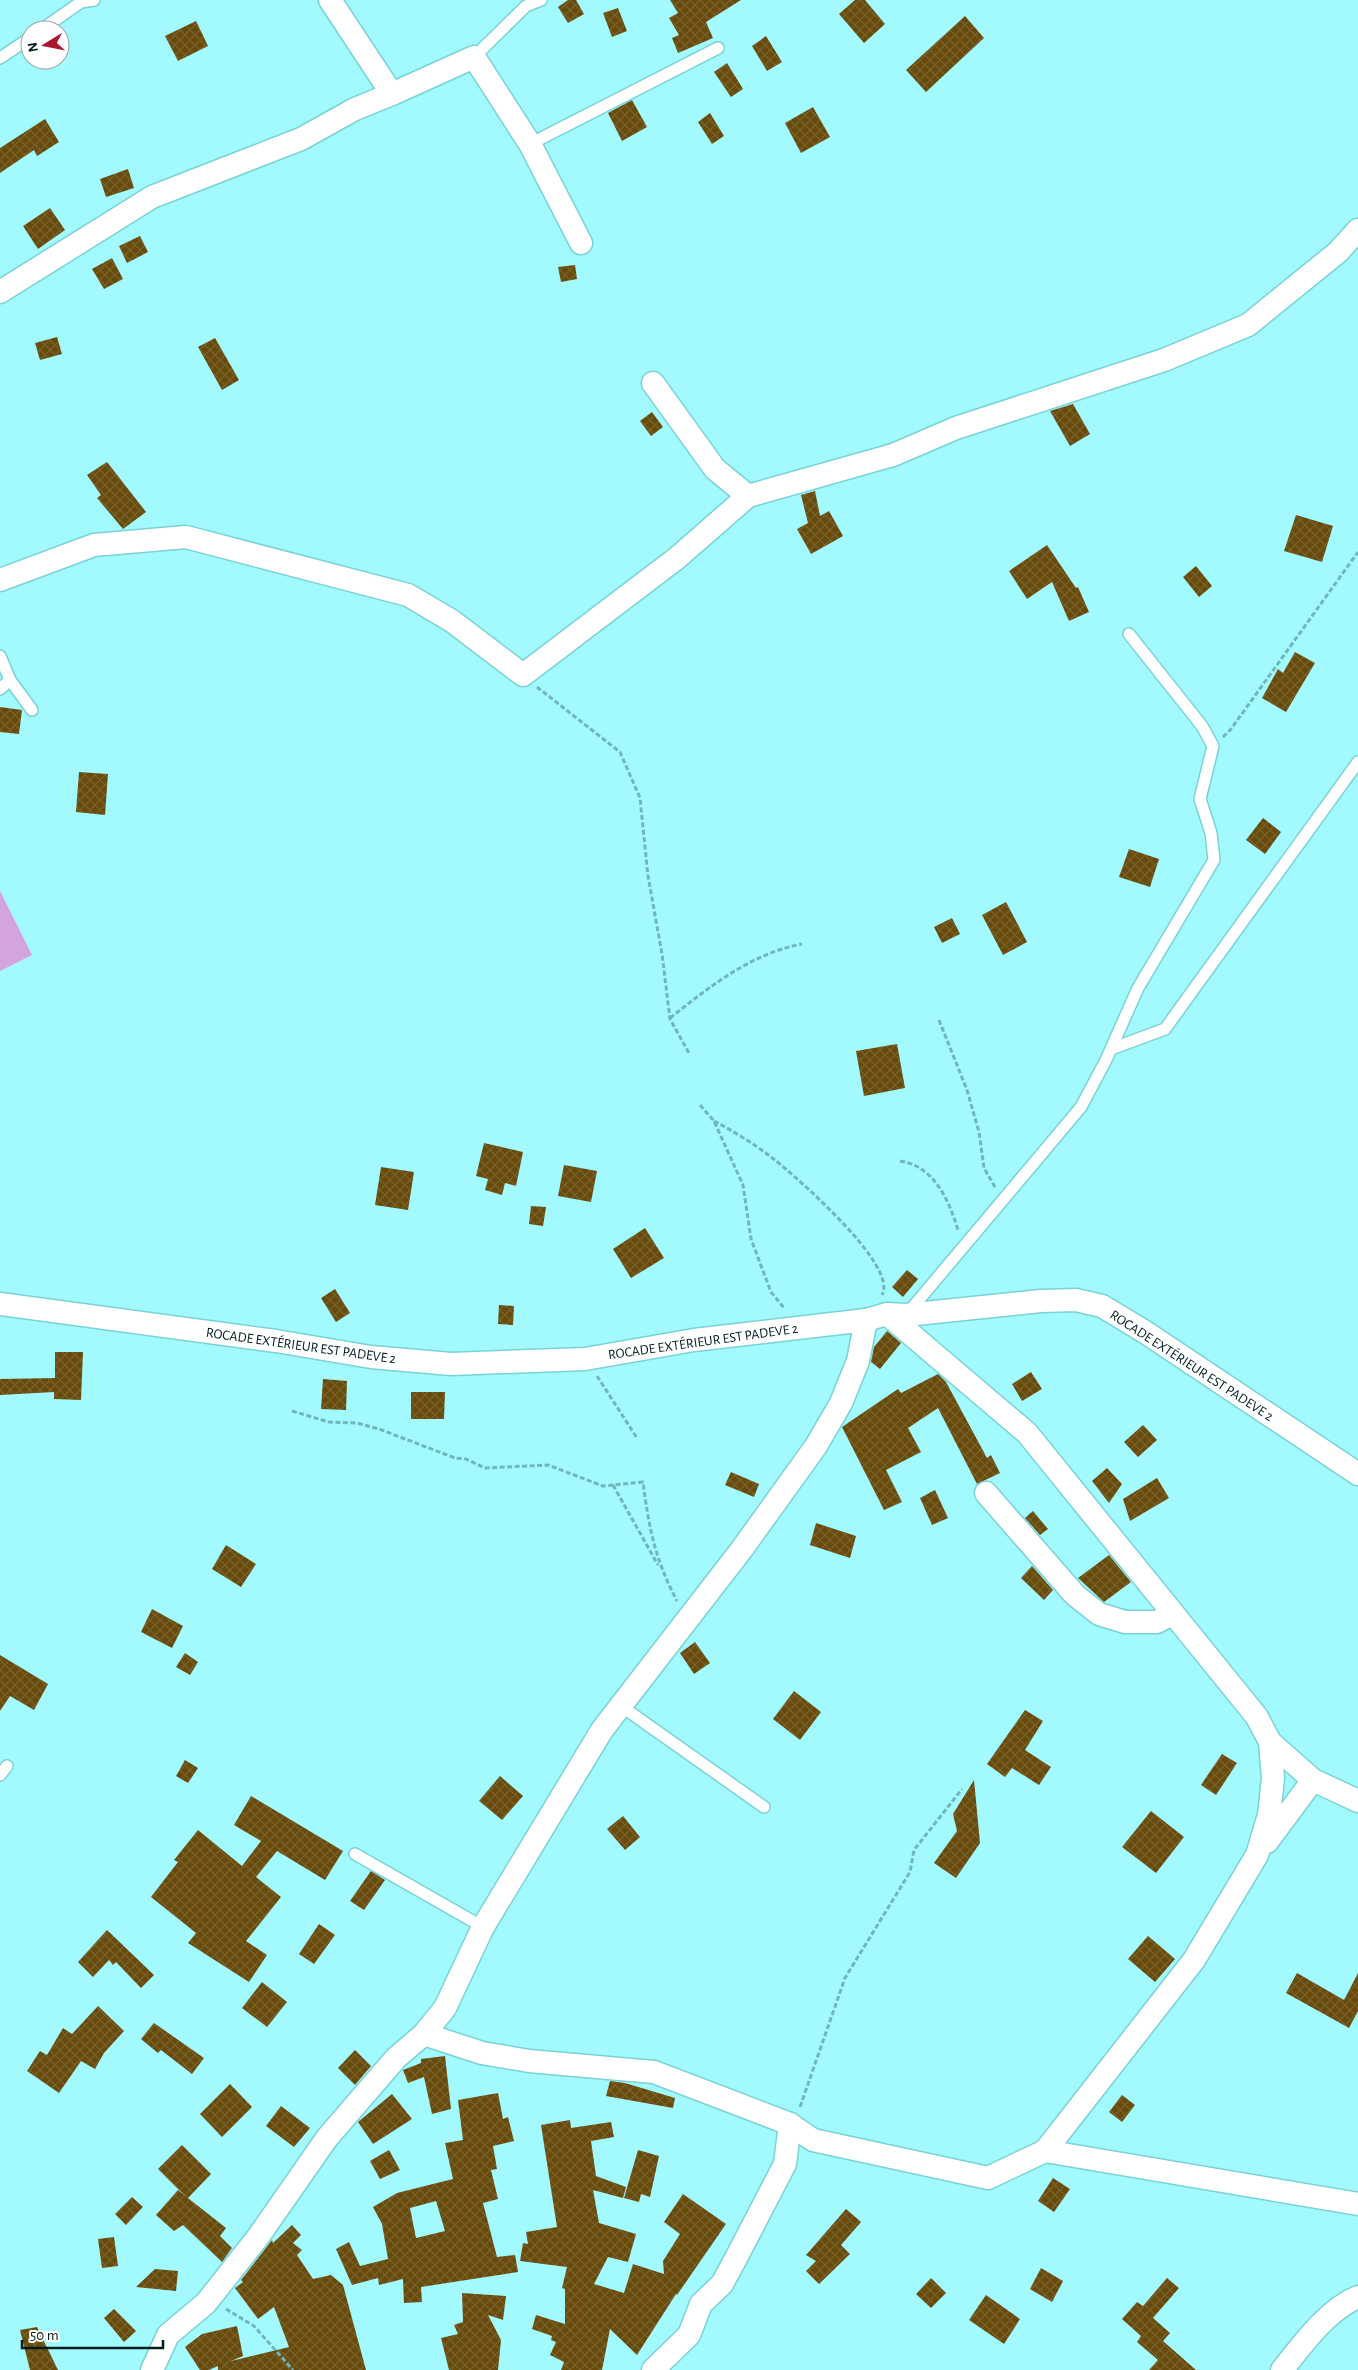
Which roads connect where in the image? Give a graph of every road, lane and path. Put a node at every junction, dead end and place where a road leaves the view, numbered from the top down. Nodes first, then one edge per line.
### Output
1 (94, 0) edge
2 (330, 0) edge
3 (541, 0) edge
4 (55, 20) edge
5 (20, 45) edge
6 (718, 48) dead end
7 (474, 57) junction
8 (0, 58) edge
9 (392, 94) junction
10 (530, 144) junction
11 (1358, 230) edge
12 (581, 243) dead end
13 (0, 292) edge
14 (653, 383) dead end
15 (748, 496) junction
16 (1358, 552) edge
17 (0, 580) edge
18 (1128, 634) dead end
19 (0, 656) edge
20 (523, 675) junction
21 (10, 680) junction
22 (0, 690) edge
23 (32, 710) dead end
24 (1231, 729) dead end
25 (1358, 762) edge
26 (802, 944) dead end
27 (670, 1019) junction
28 (938, 1020) dead end
29 (1111, 1049) junction
30 (690, 1055) dead end
31 (700, 1105) dead end
32 (714, 1121) junction
33 (900, 1160) dead end
34 (1002, 1201) junction
35 (963, 1248) junction
36 (0, 1304) edge
37 (886, 1317) junction
38 (799, 1328) junction
39 (585, 1359) junction
40 (292, 1412) dead end
41 (637, 1438) dead end
42 (1358, 1474) edge
43 (613, 1485) junction
44 (986, 1493) dead end
45 (662, 1573) junction
46 (1173, 1613) junction
47 (687, 1620) junction
48 (621, 1706) junction
49 (1270, 1742) junction
50 (1313, 1780) junction
51 (962, 1788) dead end
52 (1358, 1801) edge
53 (764, 1807) dead end
54 (355, 1854) dead end
55 (1257, 1855) junction
56 (483, 1927) junction
57 (424, 2034) junction
58 (792, 2125) junction
59 (1045, 2151) junction
60 (1358, 2204) edge
61 (1358, 2297) edge
62 (206, 2303) junction
63 (152, 2370) edge
64 (293, 2370) edge
65 (653, 2370) edge
66 (1282, 2370) edge

1 - 4 lane
2 - 9 street
3 - 7 lane
5 - 8 lane
6 - 10 lane
7 - 9 street
7 - 10 street
9 - 13 street
10 - 12 street
11 - 15 street
14 - 15 street
15 - 20 street
16 - 24 path
17 - 20 street
18 - 29 lane
19 - 21 lane
20 - 27 path
21 - 22 lane
21 - 23 lane
25 - 29 lane
26 - 27 path
27 - 30 path
28 - 34 path
29 - 34 lane
31 - 32 path
32 - 37 path
32 - 38 path
33 - 35 path
34 - 35 lane
35 - 37 lane
36 - 39 street, ROCADE EXTÉRIEUR EST PADEVE 2
37 - 38 street, ROCADE EXTÉRIEUR EST PADEVE 2
37 - 42 street, ROCADE EXTÉRIEUR EST PADEVE 2
37 - 46 street
37 - 47 street
38 - 39 street, ROCADE EXTÉRIEUR EST PADEVE 2
39 - 41 path
40 - 43 path
43 - 45 path
43 - 45 path
44 - 46 street
45 - 47 path
46 - 49 street
47 - 48 street
48 - 53 lane
48 - 56 street
49 - 50 street
49 - 55 street
50 - 52 street
50 - 55 street
51 - 58 path
54 - 56 lane
55 - 59 street
56 - 57 street
57 - 58 street
57 - 62 street
58 - 59 street
58 - 65 street
59 - 60 street
61 - 66 street
62 - 63 street
62 - 64 path

